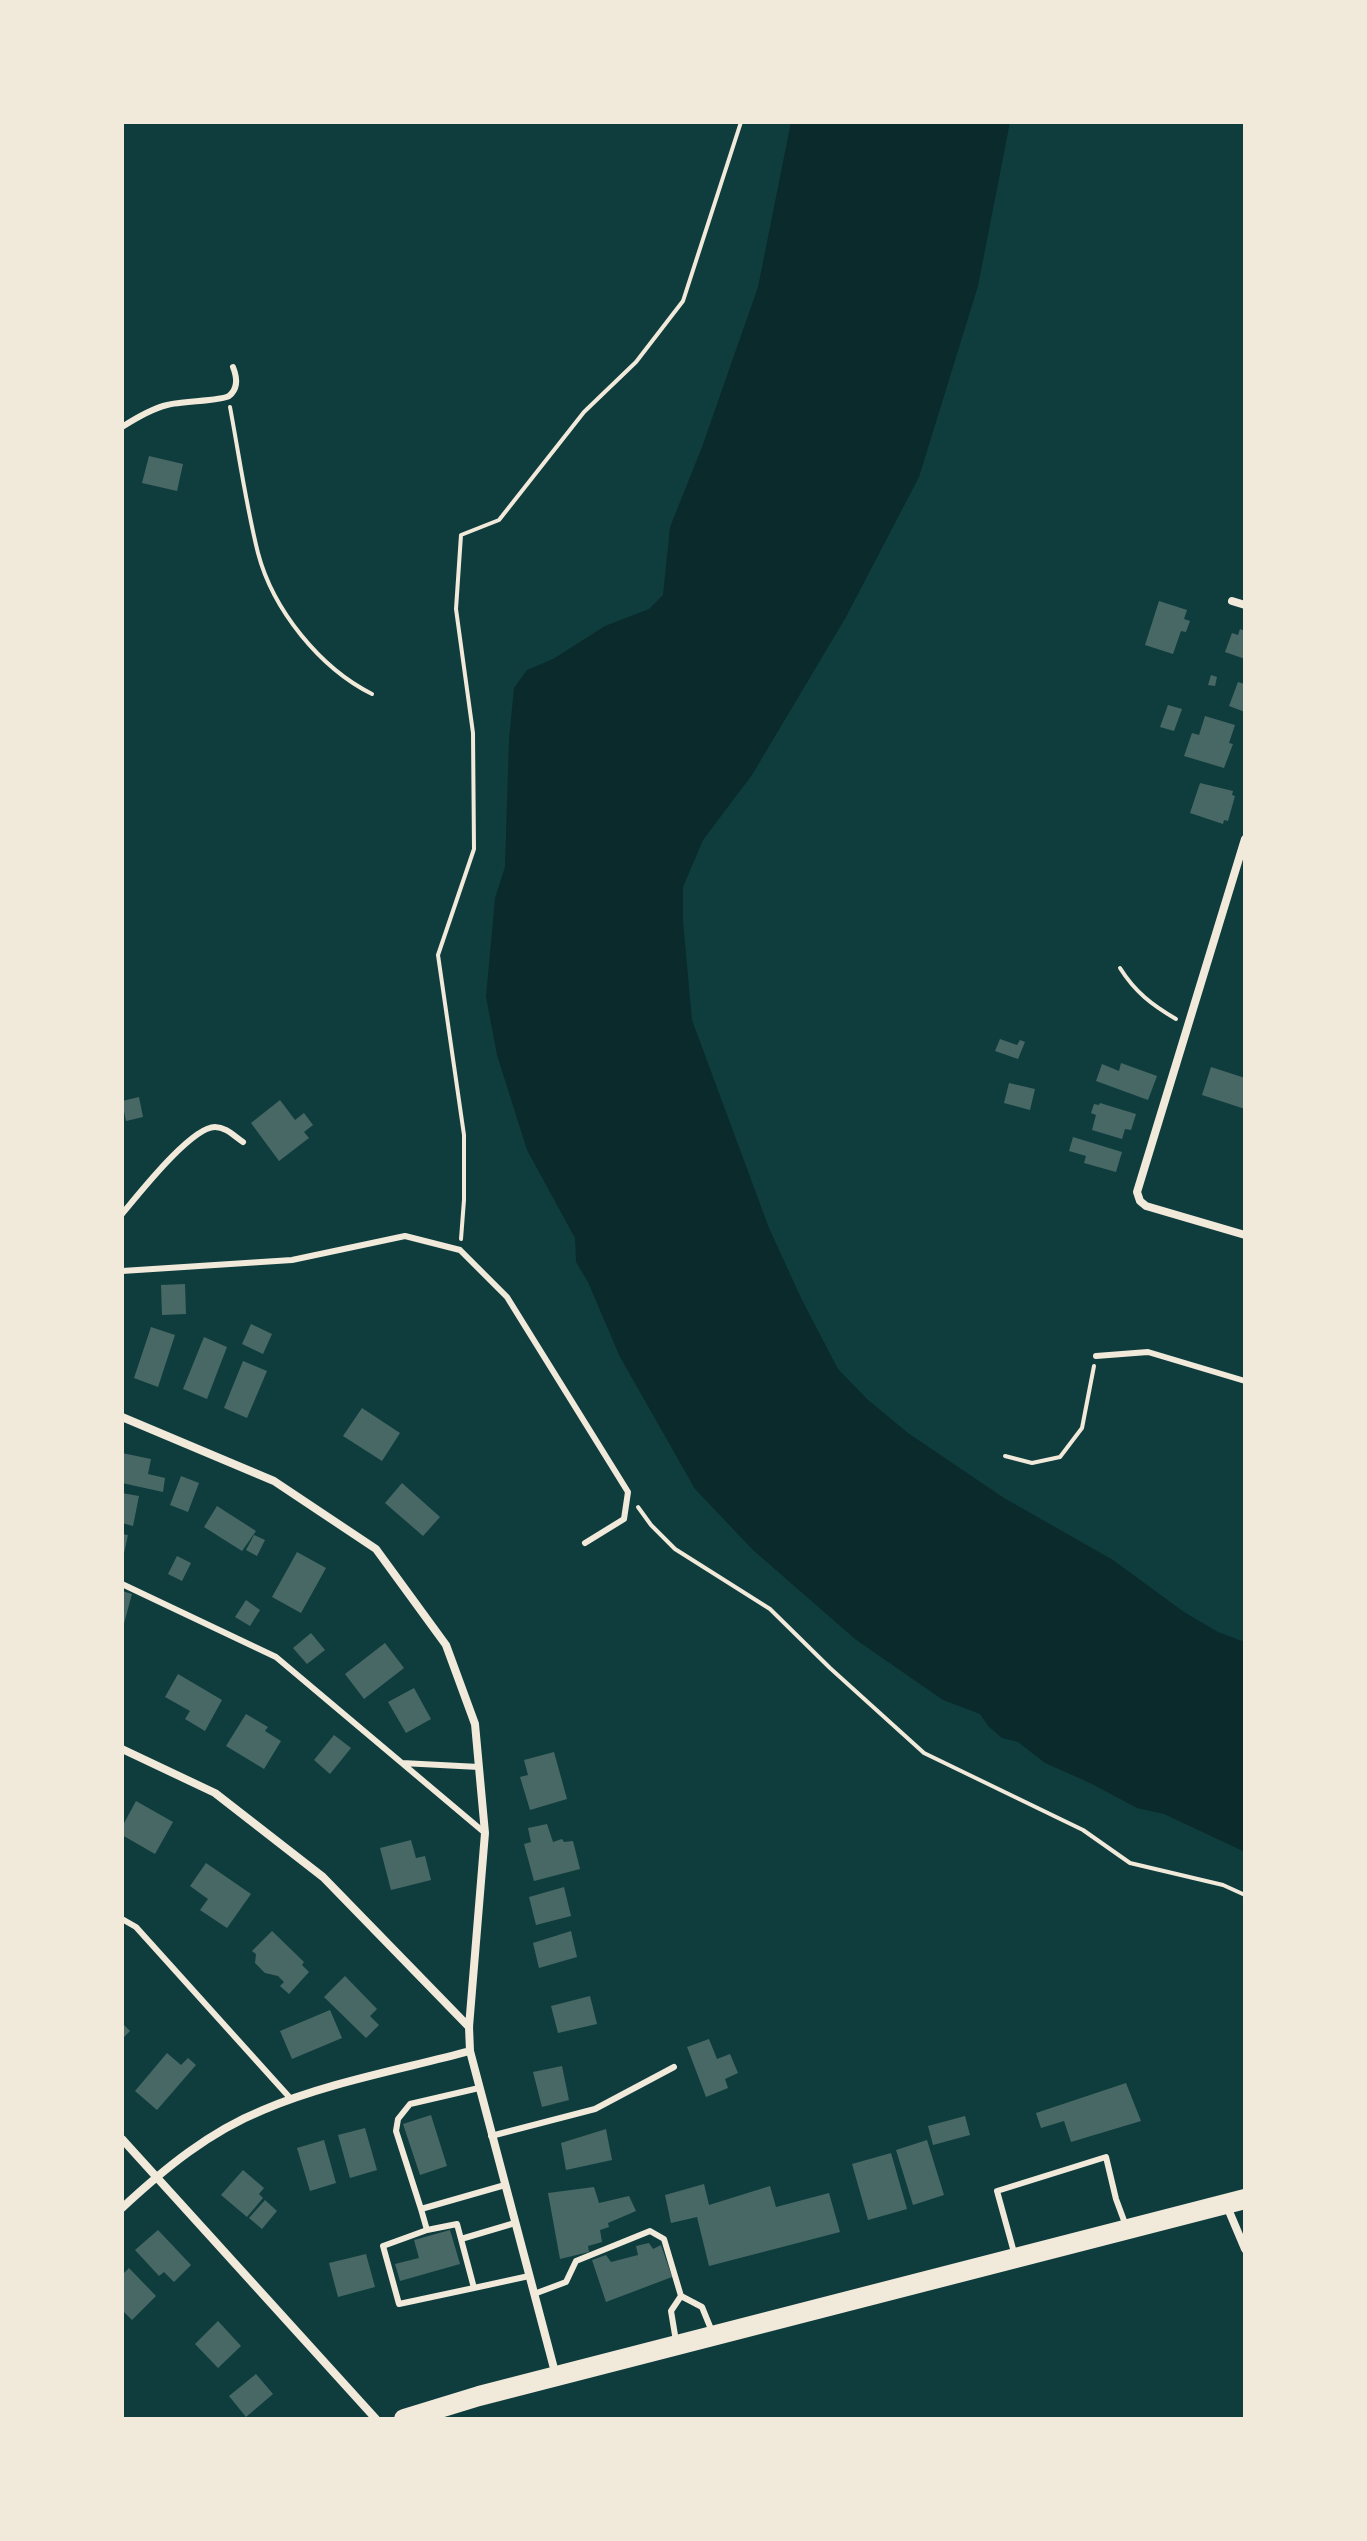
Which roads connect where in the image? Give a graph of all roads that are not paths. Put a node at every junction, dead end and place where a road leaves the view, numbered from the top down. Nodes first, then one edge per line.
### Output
1 (233, 367) dead end
2 (122, 427) edge
3 (1232, 601) dead end
4 (1245, 605) edge
5 (1245, 839) edge
6 (243, 1142) dead end
7 (122, 1214) edge
8 (1245, 1235) edge
9 (122, 1271) edge
10 (1096, 1356) road end
11 (1245, 1381) edge
12 (122, 1417) edge
13 (585, 1543) dead end
14 (122, 1584) edge
15 (122, 1749) edge
16 (402, 1763) junction
17 (479, 1767) junction
18 (485, 1833) junction
19 (122, 1919) edge
20 (469, 2027) junction
21 (470, 2051) junction
22 (674, 2067) dead end
23 (479, 2088) junction
24 (291, 2099) junction
25 (491, 2136) junction
26 (122, 2139) edge
27 (157, 2176) junction
28 (505, 2185) junction
29 (1236, 2201) edge
30 (122, 2208) edge
31 (421, 2209) junction
32 (515, 2223) junction
33 (427, 2230) junction
34 (1127, 2230) junction
35 (461, 2239) junction
36 (1245, 2249) edge
37 (1016, 2258) junction
38 (529, 2276) junction
39 (474, 2288) junction
40 (534, 2294) junction
41 (681, 2296) junction
42 (714, 2335) junction
43 (676, 2345) junction
44 (557, 2376) junction
45 (376, 2419) edge
46 (404, 2419) edge

1 - 2 lane
3 - 4 street
5 - 8 street
6 - 7 lane
9 - 13 lane
10 - 11 lane
12 - 17 street
14 - 16 lane
15 - 20 street
16 - 17 lane
16 - 18 lane
17 - 18 street
18 - 20 street
19 - 24 lane
20 - 21 street
21 - 23 street
21 - 24 street
22 - 25 lane
23 - 25 street
23 - 31 lane
24 - 27 street
25 - 28 street
26 - 27 street
27 - 30 street
27 - 45 street
28 - 31 lane
28 - 32 street
29 - 34 main road
29 - 36 street
31 - 33 lane
32 - 35 lane
32 - 38 street
33 - 35 lane
33 - 39 lane
34 - 37 main road
34 - 37 lane
35 - 39 lane
37 - 42 main road
38 - 39 lane
38 - 40 street
40 - 41 lane
40 - 44 street
41 - 42 lane
41 - 43 lane
42 - 43 main road
43 - 44 main road
44 - 46 main road

